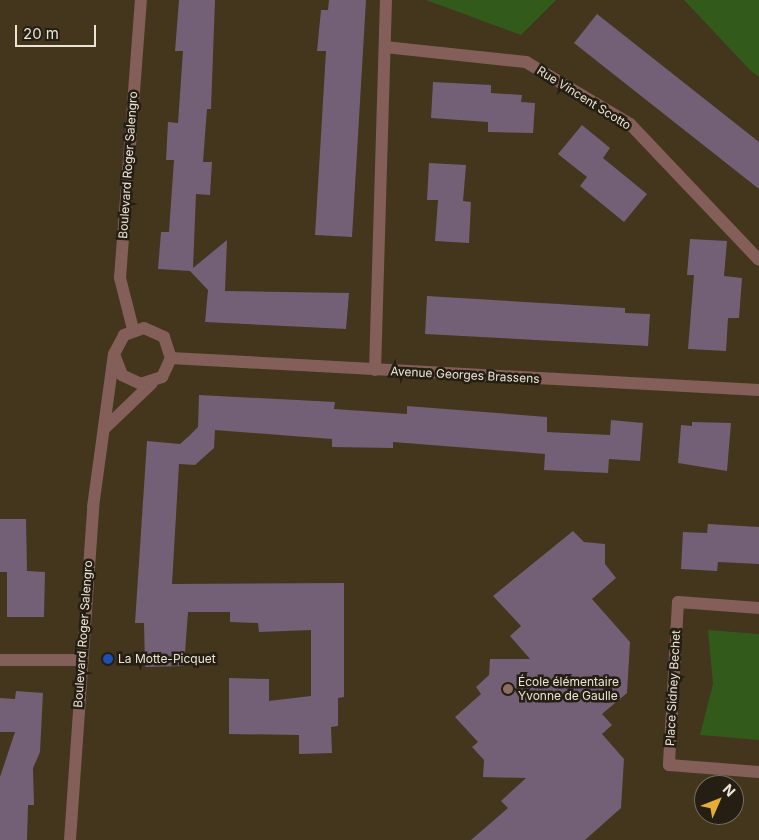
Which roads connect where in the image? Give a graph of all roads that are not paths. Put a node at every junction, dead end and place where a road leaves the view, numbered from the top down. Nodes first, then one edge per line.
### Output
1 (141, 0) edge
2 (386, 0) edge
3 (385, 47) junction
4 (759, 260) edge
5 (134, 329) junction
6 (114, 354) junction
7 (171, 358) junction
8 (375, 370) junction
9 (152, 383) junction
10 (759, 390) edge
11 (104, 429) junction
12 (759, 608) edge
13 (0, 660) edge
14 (80, 660) junction
15 (759, 772) edge
16 (70, 840) edge

1 - 5 street, Boulevard Roger Salengro
2 - 3 street
3 - 4 street, Rue Vincent Scotto
3 - 8 street
5 - 6 street
5 - 7 street
6 - 9 street
6 - 11 street, Boulevard Roger Salengro
7 - 8 street, Avenue Georges Brassens
7 - 9 street
8 - 10 street, Avenue Georges Brassens
9 - 11 street
11 - 14 street, Boulevard Roger Salengro
12 - 15 street, Place Sidney Bechet
13 - 14 street
14 - 16 street, Boulevard Roger Salengro

